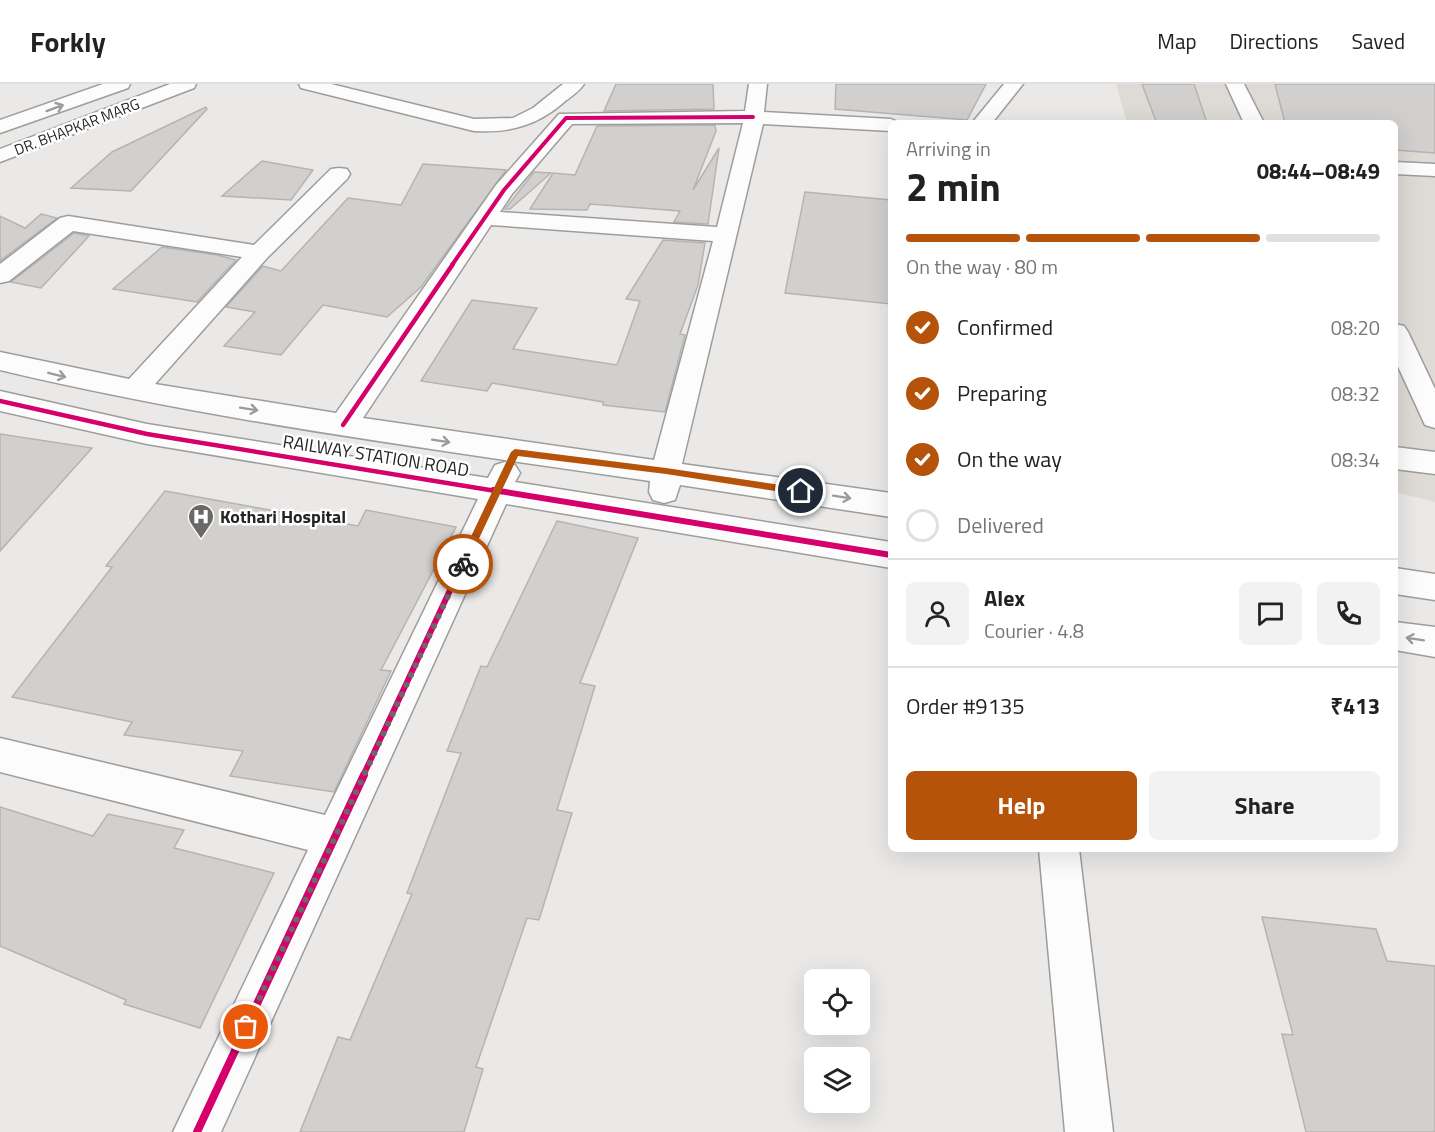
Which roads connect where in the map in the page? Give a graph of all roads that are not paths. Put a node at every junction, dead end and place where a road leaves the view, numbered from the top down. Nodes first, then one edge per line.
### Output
1 (121, 84) edge
2 (187, 84) edge
3 (308, 84) edge
4 (575, 84) edge
5 (758, 84) edge
6 (1014, 84) edge
7 (1235, 84) edge
8 (753, 117) junction
9 (984, 120) edge
10 (1253, 120) edge
11 (888, 125) edge
12 (0, 128) edge
13 (0, 156) edge
14 (1398, 168) edge
15 (1435, 170) edge
16 (339, 174) dead end
17 (484, 218) junction
18 (726, 235) junction
19 (259, 253) junction
20 (0, 276) edge
21 (1398, 338) edge
22 (0, 361) edge
23 (134, 390) junction
24 (0, 401) edge
25 (1435, 417) edge
26 (343, 425) junction
27 (515, 452) junction
28 (1398, 458) edge
29 (1435, 463) edge
30 (666, 471) junction
31 (497, 491) junction
32 (888, 505) edge
33 (662, 518) junction
34 (888, 555) edge
35 (1398, 581) edge
36 (1435, 587) edge
37 (1398, 636) edge
38 (1435, 642) edge
39 (0, 755) edge
40 (334, 837) junction
41 (1059, 852) edge
42 (197, 1132) edge
43 (1089, 1132) edge

12 -> 1 street, DR. BHAPKAR MARG
2 - 13 street, DR. BHAPKAR MARG
3 - 4 street
5 - 8 street
6 - 9 street
7 - 10 street
8 - 11 street
8 - 17 street
8 - 18 street
14 - 15 street
16 - 19 street
17 - 18 street
17 - 26 street
18 - 30 street
19 - 20 street
19 - 23 street
21 - 25 street
22 -> 23 street, RAILWAY STATION ROAD
23 -> 26 street, RAILWAY STATION ROAD
24 - 31 street, RAILWAY STATION ROAD
26 -> 27 street, RAILWAY STATION ROAD
27 - 30 street, RAILWAY STATION ROAD
27 - 31 street
28 - 29 street
30 -> 32 street, RAILWAY STATION ROAD
30 - 33 street
31 - 33 street, RAILWAY STATION ROAD
31 - 40 street
33 - 34 street, RAILWAY STATION ROAD
35 - 36 street
38 -> 37 street
39 - 40 street
40 - 42 street
41 - 43 street

